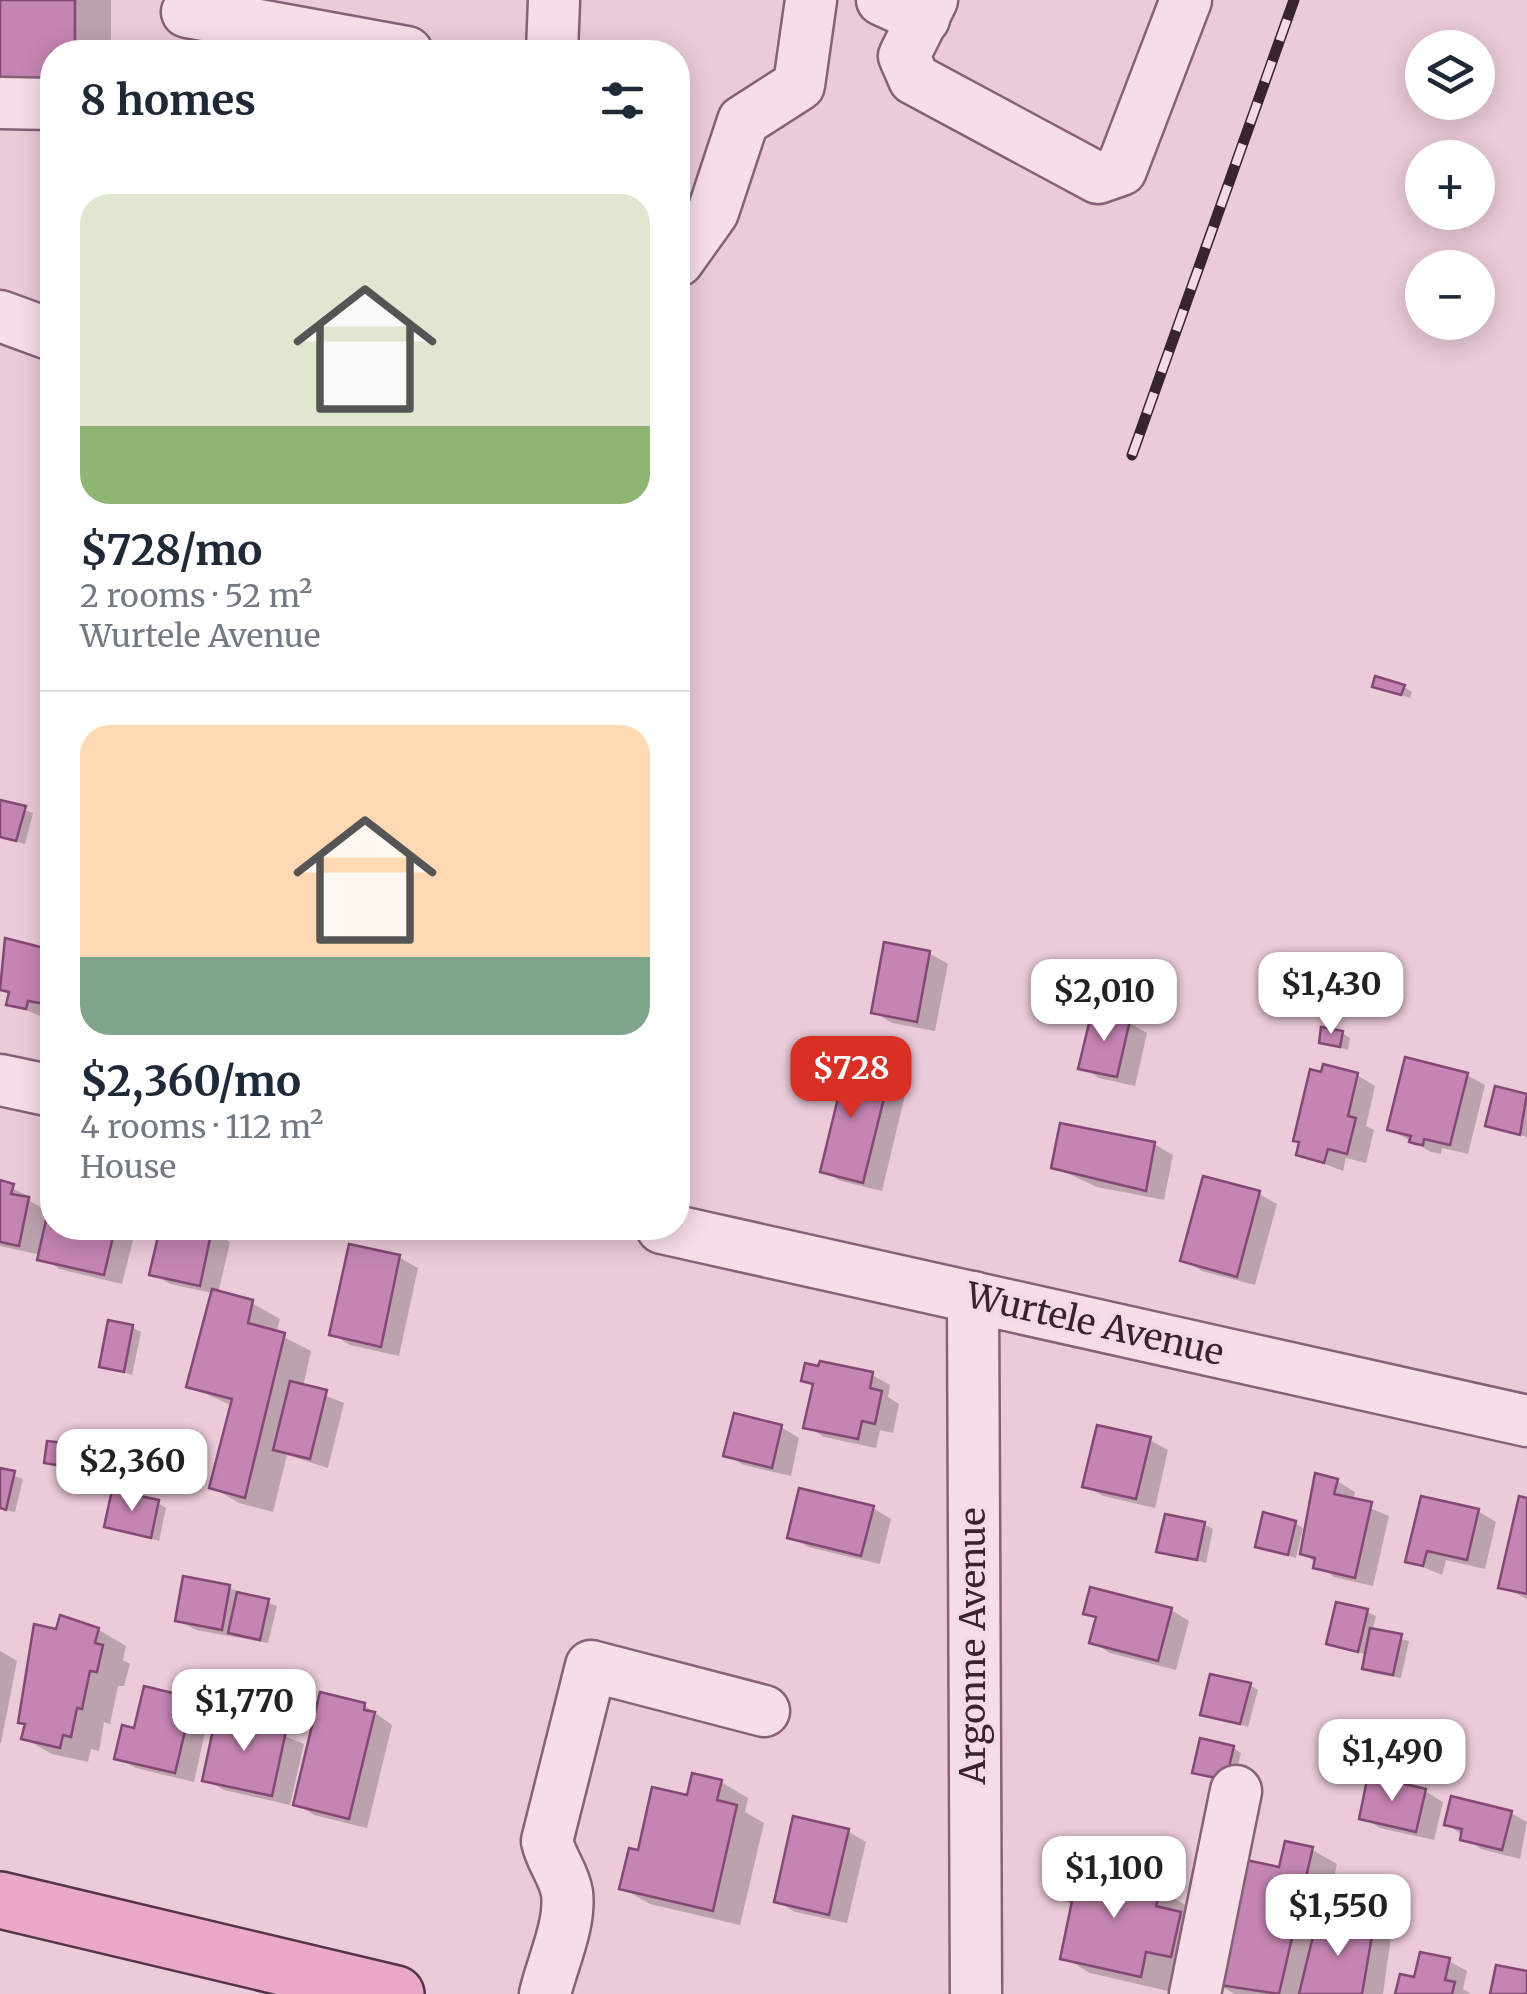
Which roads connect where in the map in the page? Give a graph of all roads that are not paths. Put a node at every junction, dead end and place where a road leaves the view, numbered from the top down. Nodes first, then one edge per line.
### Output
1 (554, 0) edge
2 (810, 0) edge
3 (1186, 0) edge
4 (913, 6) edge
5 (186, 22) edge
6 (319, 40) edge
7 (552, 40) edge
8 (0, 104) edge
9 (40, 104) edge
10 (690, 245) edge
11 (0, 316) edge
12 (40, 330) edge
13 (0, 1080) edge
14 (40, 1088) edge
15 (690, 1234) edge
16 (973, 1297) junction
17 (1527, 1421) edge
18 (764, 1711) dead end
19 (1236, 1791) dead end
20 (0, 1900) edge
21 (361, 1990) edge
22 (545, 1994) edge
23 (976, 1994) edge
24 (1195, 1994) edge

1 - 7 street
2 - 10 street
3 - 4 street
5 - 6 street
8 - 9 street
11 - 12 street
13 - 14 street
15 - 16 street, Wurtele Avenue
16 - 17 street, Wurtele Avenue
16 - 23 street, Argonne Avenue
18 - 22 street
19 - 24 street
20 - 21 main road

